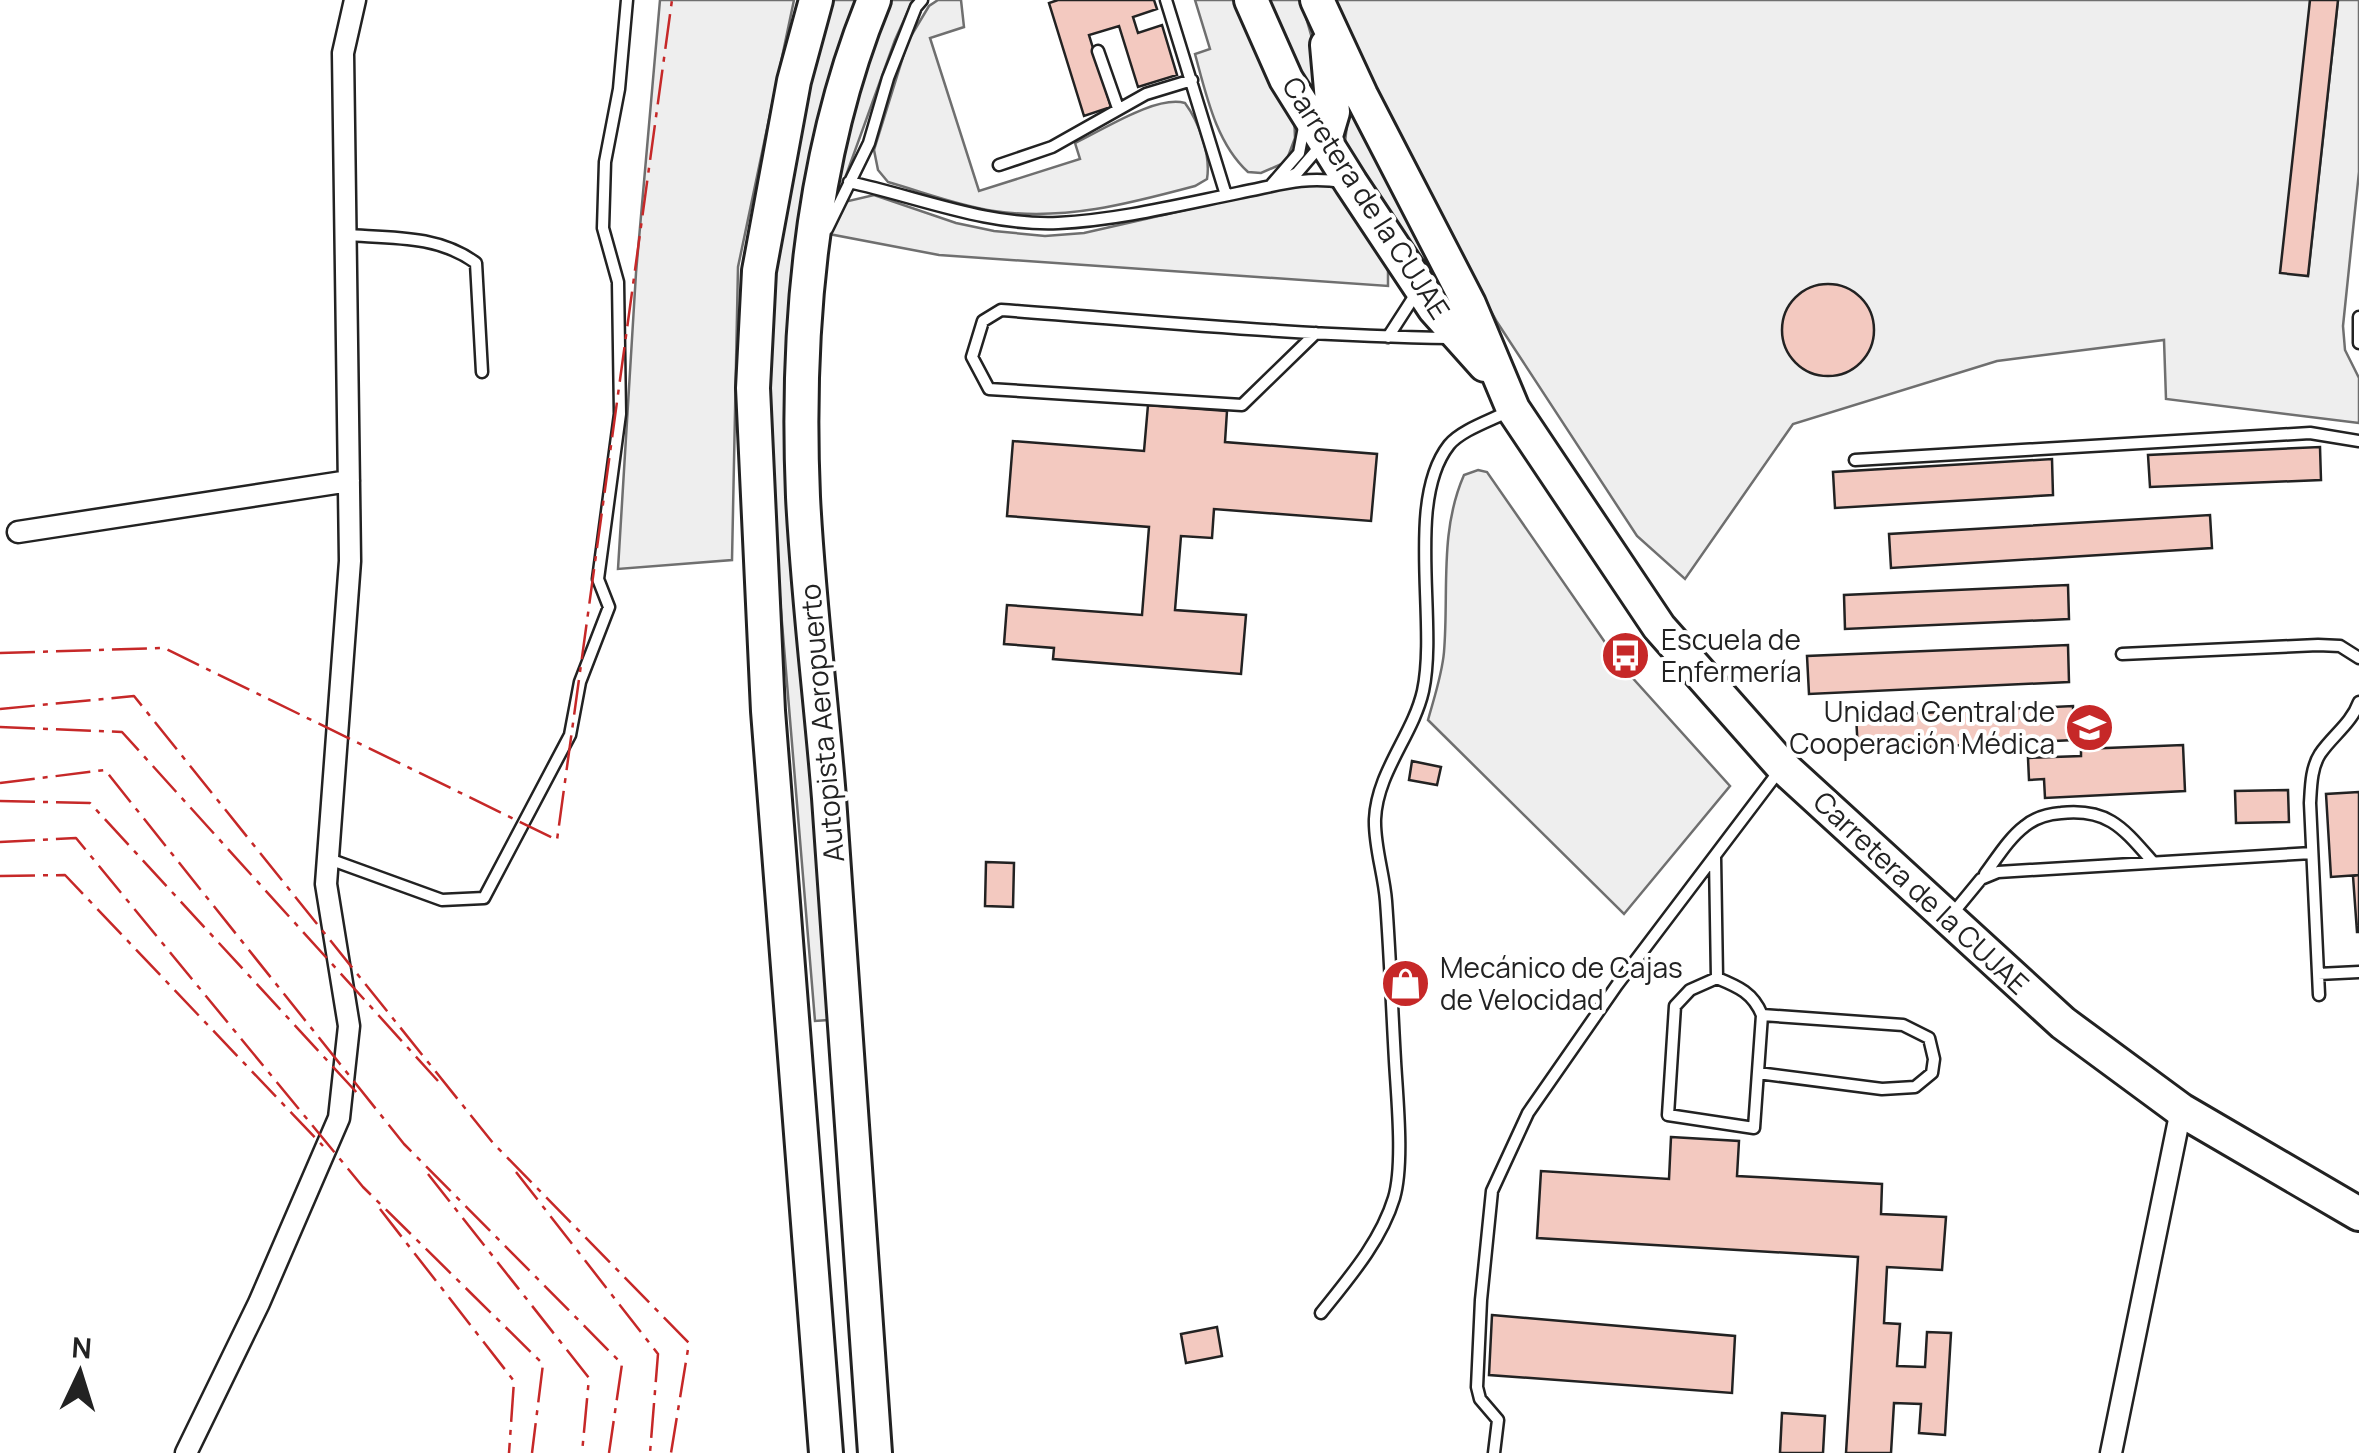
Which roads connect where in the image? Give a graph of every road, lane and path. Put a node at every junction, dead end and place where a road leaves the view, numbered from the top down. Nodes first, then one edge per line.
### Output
1 (355, 0) edge
2 (627, 0) edge
3 (816, 0) edge
4 (874, 0) edge
5 (922, 0) edge
6 (1166, 0) edge
7 (1251, 0) edge
8 (1320, 7) edge
9 (1098, 51) dead end
10 (1192, 80) junction
11 (1304, 106) junction
12 (1118, 108) junction
13 (1325, 139) junction
14 (1000, 166) dead end
15 (849, 182) junction
16 (1351, 184) junction
17 (1268, 188) junction
18 (1226, 196) junction
19 (345, 235) junction
20 (1420, 288) junction
21 (2359, 317) edge
22 (1316, 333) junction
23 (1388, 337) junction
24 (1461, 338) junction
25 (805, 339) junction
26 (2359, 343) edge
27 (482, 372) dead end
28 (1507, 396) junction
29 (2359, 441) edge
30 (1856, 460) dead end
31 (348, 482) junction
32 (18, 532) dead end
33 (2122, 654) dead end
34 (2359, 658) edge
35 (2359, 702) edge
36 (1782, 766) junction
37 (2312, 853) junction
38 (1715, 856) junction
39 (328, 859) junction
40 (2152, 861) junction
41 (1981, 879) junction
42 (1949, 918) junction
43 (2359, 972) edge
44 (2318, 974) junction
45 (1717, 978) junction
46 (2319, 996) dead end
47 (1762, 1015) junction
48 (1758, 1073) junction
49 (2181, 1110) junction
50 (2359, 1214) edge
51 (1321, 1313) dead end
52 (186, 1453) edge
53 (826, 1453) edge
54 (875, 1453) edge
55 (1494, 1453) edge
56 (2111, 1453) edge

1 - 19 street
2 - 39 lane
3 - 53 highway, Autopista Aeropuerto
4 - 25 highway, Autopista Aeropuerto
5 - 15 lane
6 - 10 lane
7 - 11 highway, Carretera de la CUJAE
8 - 13 highway
8 - 28 highway, Carretera de la CUJAE
9 - 12 lane
10 - 12 lane
10 - 18 lane
11 - 13 highway, Carretera de la CUJAE
11 - 17 lane
12 - 14 lane
13 - 16 highway, Carretera de la CUJAE
13 - 17 lane
15 - 18 lane
15 - 25 lane
16 - 17 lane
16 - 20 highway, Carretera de la CUJAE
17 - 18 lane
19 - 27 lane
19 - 31 street
20 - 23 lane
20 - 24 highway, Carretera de la CUJAE
21 - 26 lane
22 - 22 lane
22 - 23 lane
23 - 24 lane
24 - 28 highway, Carretera de la CUJAE
25 - 54 highway, Autopista Aeropuerto
28 - 36 highway, Carretera de la CUJAE
28 - 51 lane
29 - 30 lane
31 - 32 street
31 - 39 street
33 - 34 lane
35 - 37 lane
36 - 38 lane
36 - 42 highway, Carretera de la CUJAE
37 - 40 lane
37 - 44 lane
38 - 45 lane
38 - 55 lane
39 - 52 street
40 - 41 lane
40 - 41 lane
41 - 42 lane
42 - 49 highway, Carretera de la CUJAE
43 - 44 lane
44 - 46 lane
45 - 47 lane
45 - 48 lane
47 - 48 lane
47 - 48 lane
49 - 50 highway, Carretera de la CUJAE
49 - 56 street

